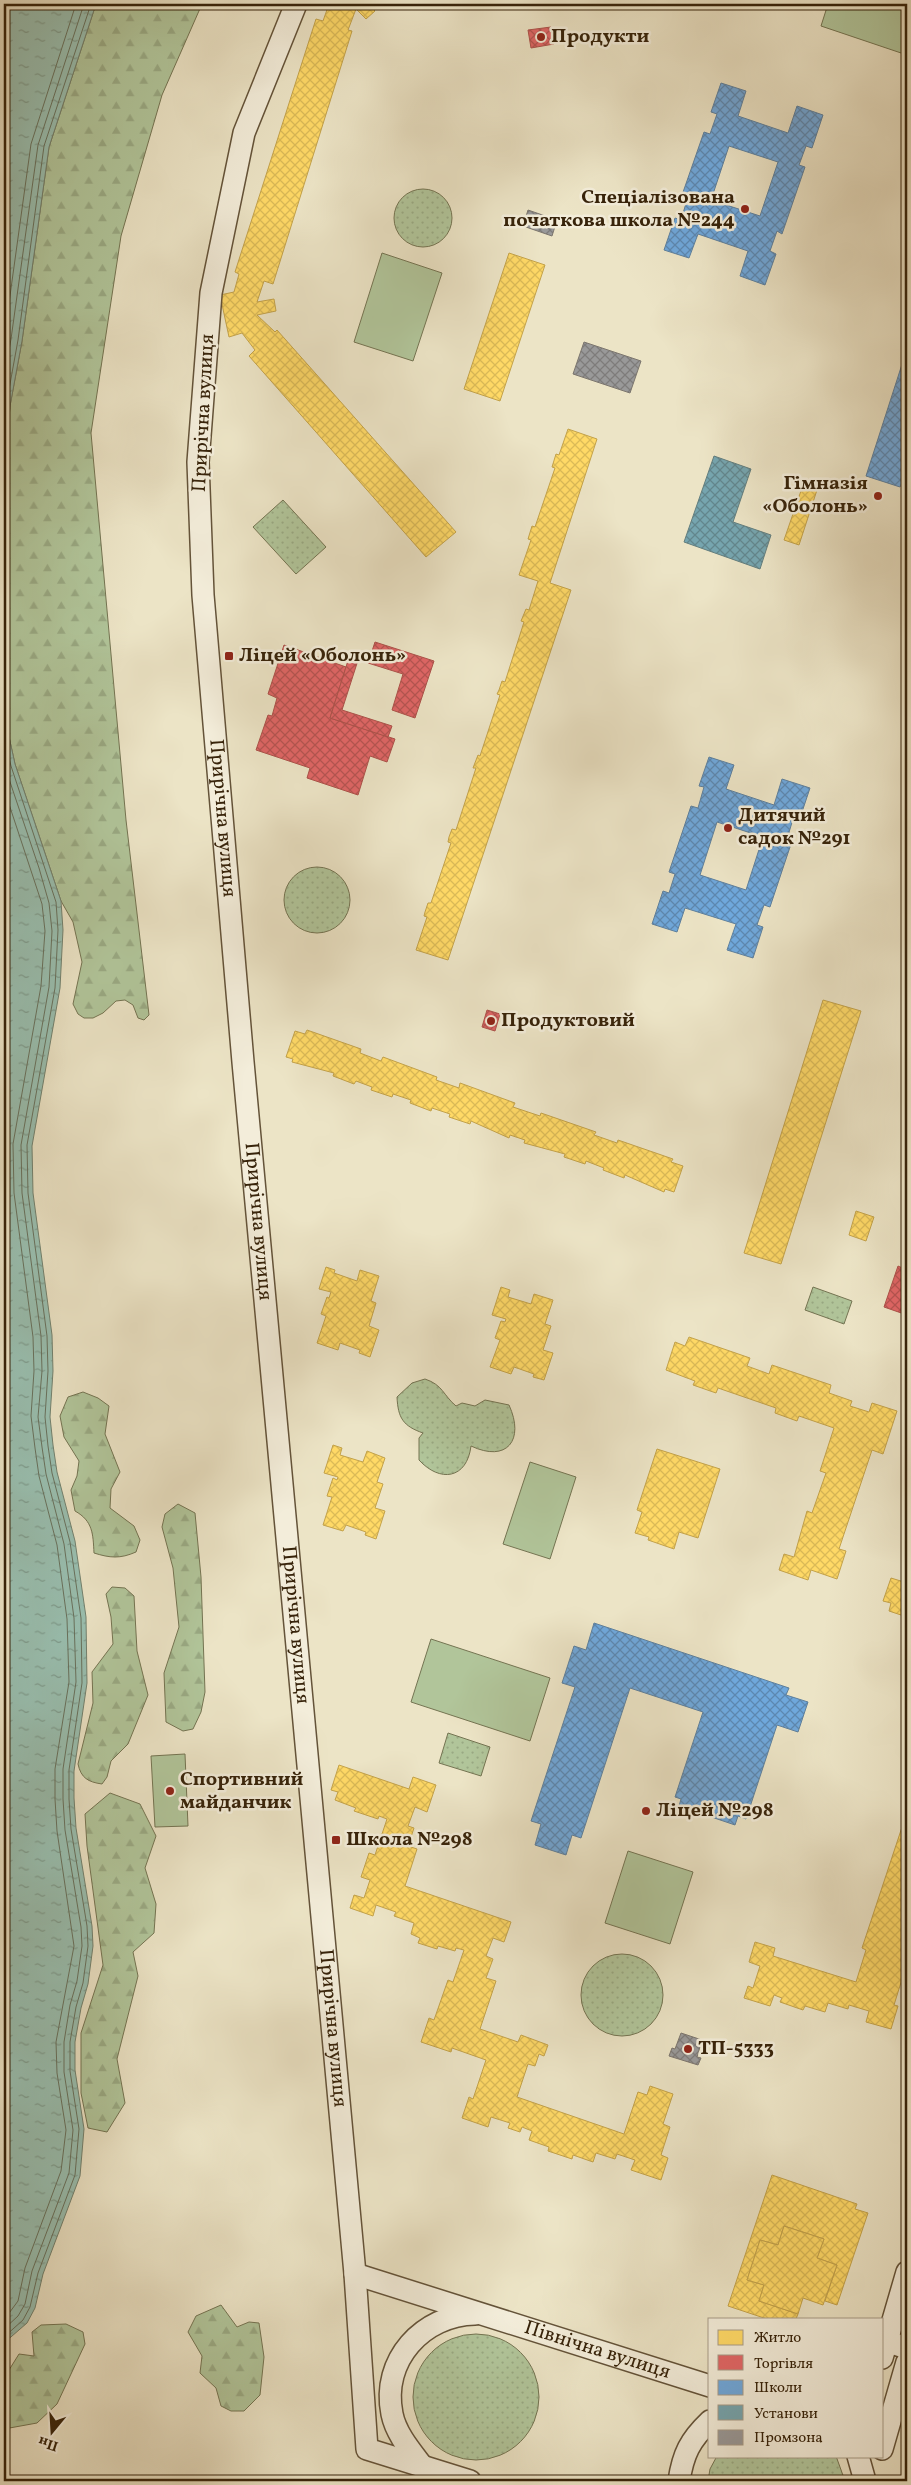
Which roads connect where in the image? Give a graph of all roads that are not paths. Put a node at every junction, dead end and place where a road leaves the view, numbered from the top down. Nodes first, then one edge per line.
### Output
1 (296, 4) edge
2 (907, 2272) edge
3 (355, 2274) junction
4 (486, 2314) junction
5 (907, 2348) edge
6 (884, 2349) edge
7 (907, 2362) edge
8 (708, 2385) edge
9 (708, 2423) edge
10 (884, 2441) edge
11 (859, 2458) edge
12 (880, 2458) edge
13 (423, 2467) junction
14 (470, 2481) edge
15 (679, 2481) edge
16 (865, 2481) edge
17 (874, 2481) edge

1 - 3 street, Прирічна вулиця
2 - 6 street
3 - 4 street, Північна вулиця
3 - 13 street, Прирічна вулиця
4 - 8 street, Північна вулиця
4 - 13 street, Північна вулиця
5 - 6 street
7 - 10 street
9 - 15 street
11 - 16 street
12 - 17 street
13 - 14 street

